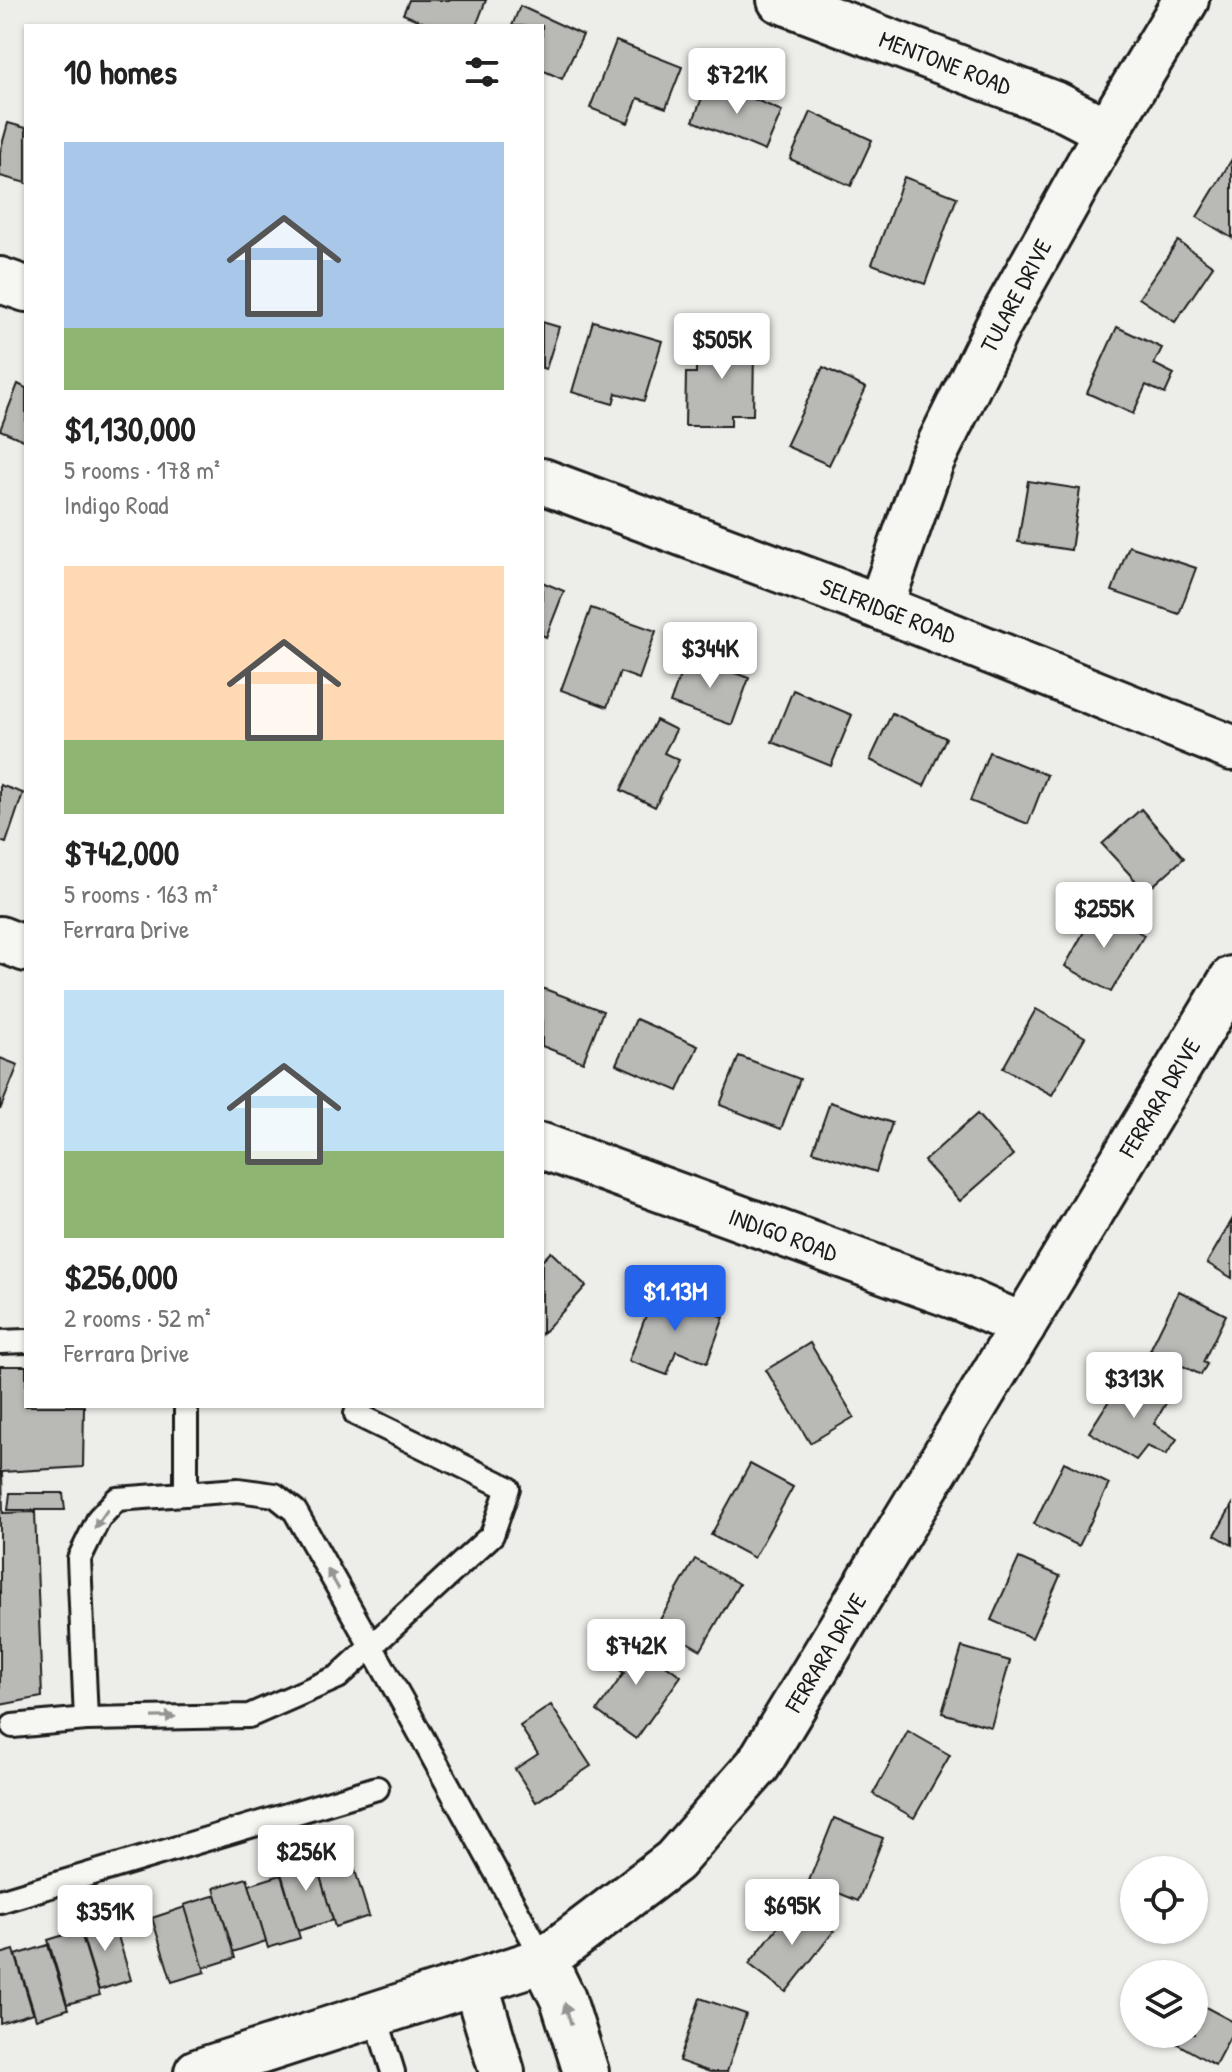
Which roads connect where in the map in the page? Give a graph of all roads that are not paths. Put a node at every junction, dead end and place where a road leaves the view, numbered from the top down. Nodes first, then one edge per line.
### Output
1 (780, 0) edge
2 (1186, 0) edge
3 (1107, 131) junction
4 (0, 280) edge
5 (24, 288) edge
6 (544, 482) edge
7 (880, 607) junction
8 (1232, 748) edge
9 (0, 939) edge
10 (24, 948) edge
11 (1232, 979) edge
12 (544, 1147) edge
13 (1023, 1326) junction
14 (24, 1341) edge
15 (0, 1342) edge
16 (186, 1408) edge
17 (358, 1408) edge
18 (186, 1494) junction
19 (372, 1647) junction
20 (86, 1719) junction
21 (13, 1726) dead end
22 (377, 1788) dead end
23 (0, 1901) edge
24 (544, 1960) junction
25 (475, 1982) junction
26 (375, 2014) junction
27 (197, 2072) edge
28 (393, 2072) edge
29 (502, 2072) edge
30 (586, 2072) edge

1 - 3 street, MENTONE ROAD
2 - 3 street, TULARE DRIVE
3 - 7 street, TULARE DRIVE
4 - 5 street
6 - 7 street, SELFRIDGE ROAD
7 - 8 street, SELFRIDGE ROAD
9 - 10 street
11 - 13 street, FERRARA DRIVE
12 - 13 street, INDIGO ROAD
13 - 24 street, FERRARA DRIVE
14 - 15 lane
16 - 18 lane
17 - 19 lane
19 -> 18 lane
18 -> 20 lane
20 -> 19 lane
19 - 24 lane
20 - 21 lane
22 - 23 lane
24 - 25 street, FERRARA DRIVE
30 -> 24 street
25 - 26 street, FERRARA DRIVE
25 - 29 street
26 - 27 street, FERRARA DRIVE
26 - 28 lane

